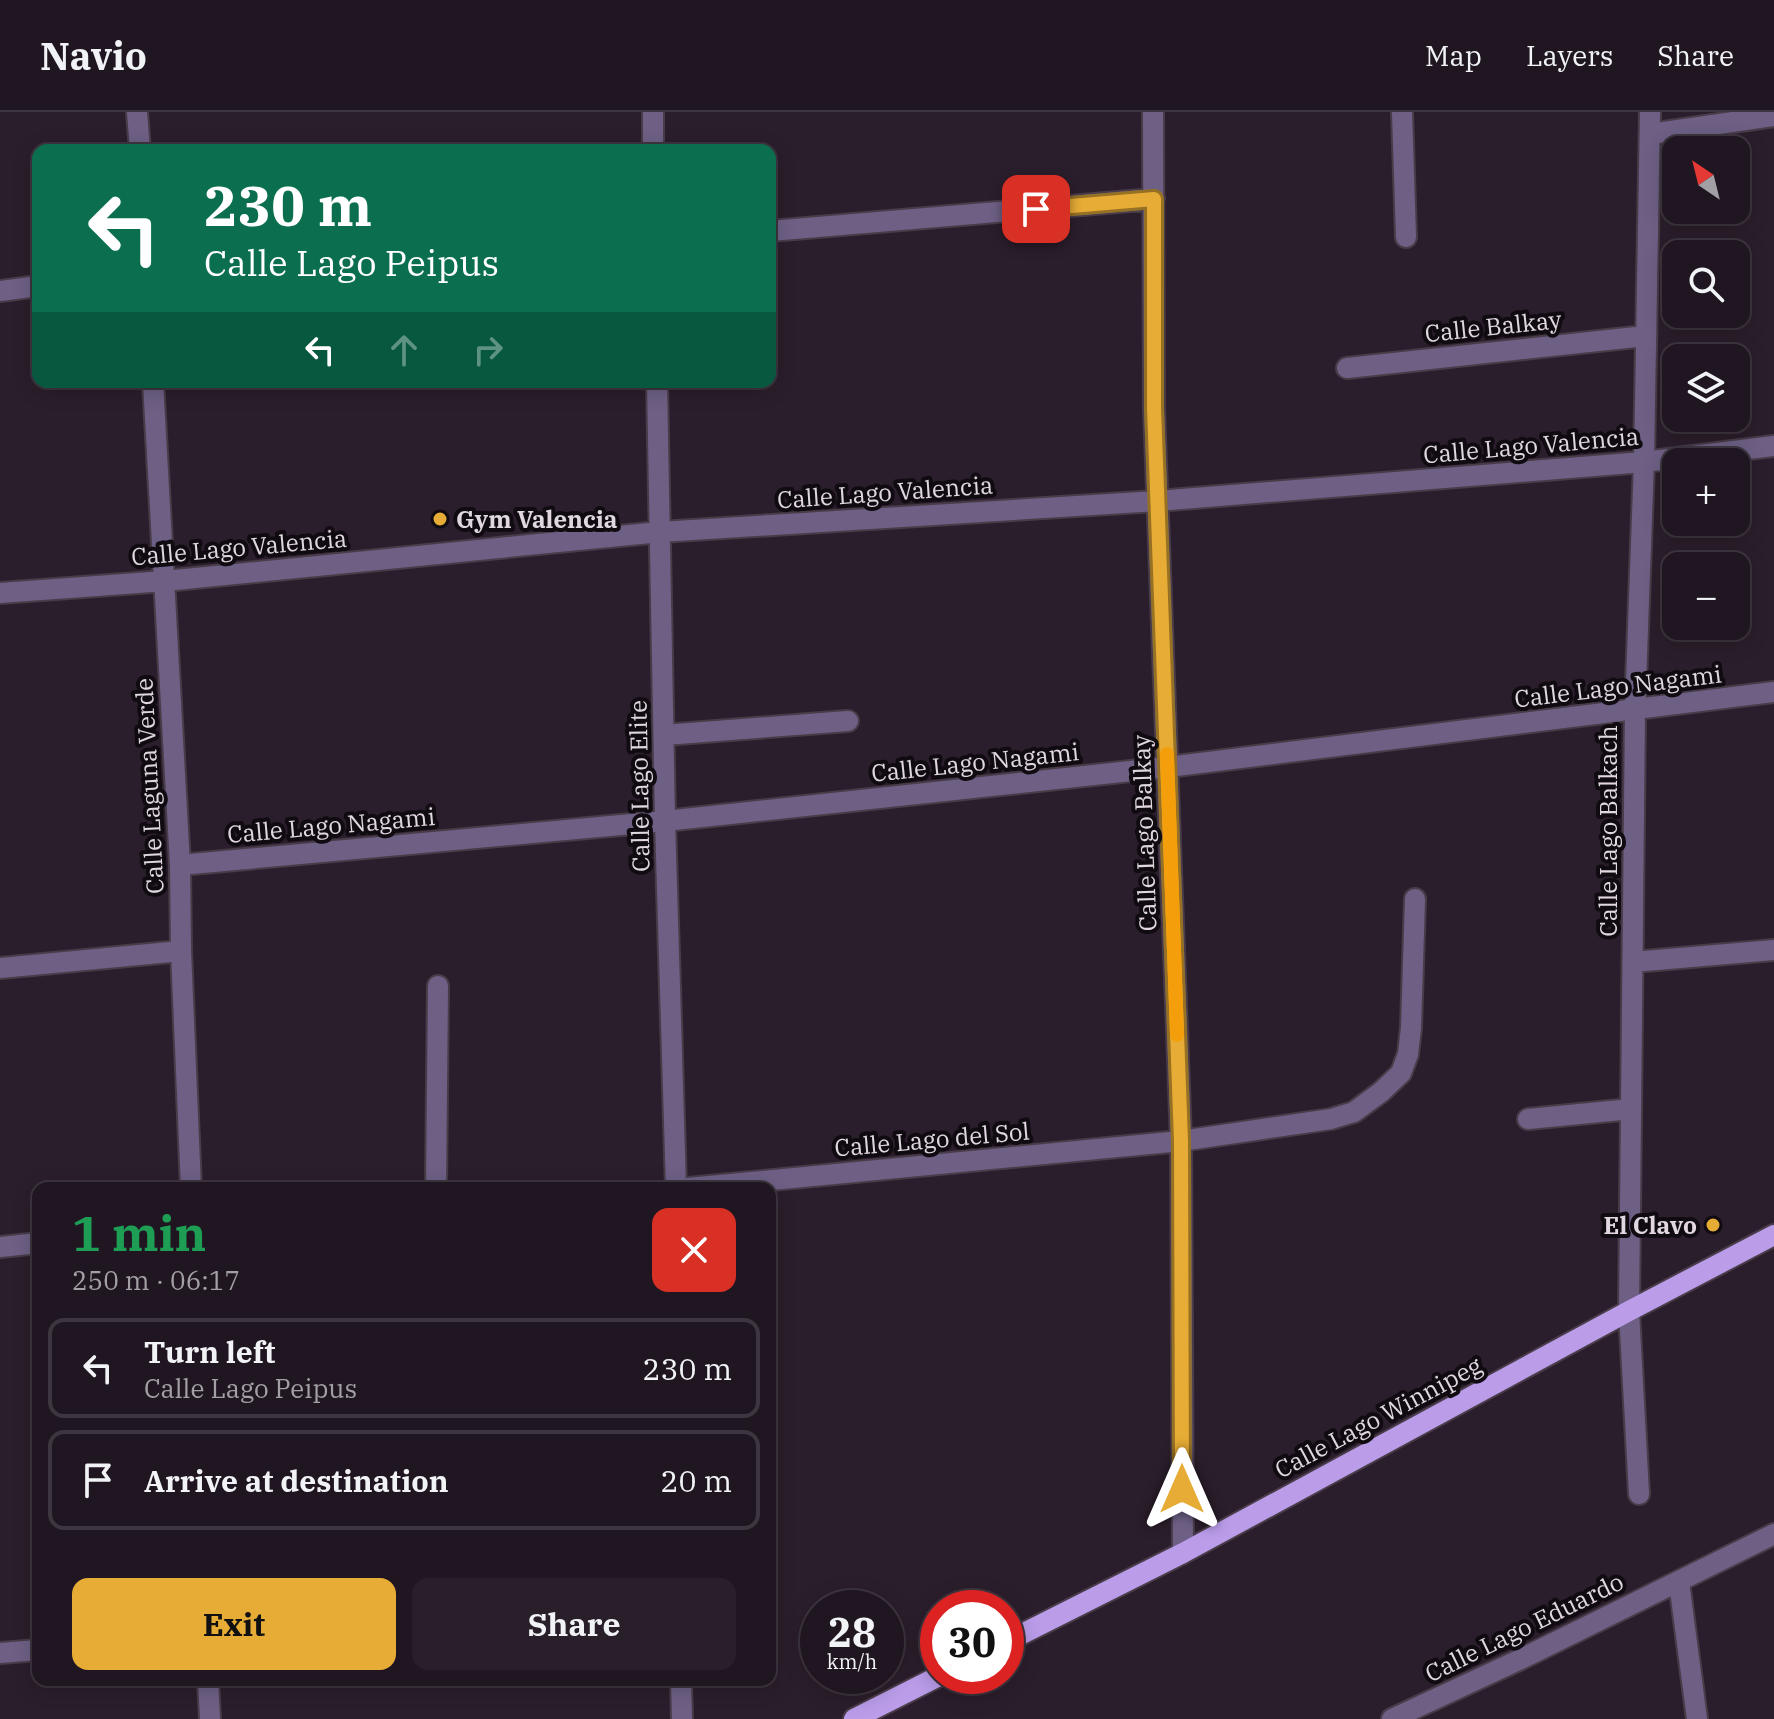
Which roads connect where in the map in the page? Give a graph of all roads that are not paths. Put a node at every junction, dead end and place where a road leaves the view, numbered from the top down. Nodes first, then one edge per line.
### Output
1 (137, 112) edge
2 (653, 112) edge
3 (1153, 112) edge
4 (1402, 112) edge
5 (1650, 112) edge
6 (1774, 116) edge
7 (1650, 134) junction
8 (140, 144) edge
9 (653, 144) edge
10 (1154, 199) junction
11 (776, 230) edge
12 (1406, 237) dead end
13 (32, 287) edge
14 (0, 291) edge
15 (1645, 336) junction
16 (1347, 368) dead end
17 (153, 388) edge
18 (657, 388) edge
19 (1774, 446) edge
20 (1644, 462) junction
21 (1157, 501) junction
22 (660, 532) junction
23 (165, 581) junction
24 (0, 593) edge
25 (1774, 692) edge
26 (1635, 710) junction
27 (848, 721) dead end
28 (664, 735) junction
29 (1168, 767) junction
30 (665, 821) junction
31 (180, 865) junction
32 (1415, 899) dead end
33 (1774, 950) edge
34 (181, 951) junction
35 (1633, 962) junction
36 (0, 968) edge
37 (438, 986) dead end
38 (1631, 1109) junction
39 (1528, 1119) dead end
40 (1181, 1141) junction
41 (191, 1182) edge
42 (436, 1182) edge
43 (676, 1182) edge
44 (751, 1182) edge
45 (1774, 1235) edge
46 (32, 1244) edge
47 (0, 1247) edge
48 (1629, 1311) junction
49 (1639, 1494) dead end
50 (1774, 1534) edge
51 (1183, 1553) junction
52 (1679, 1582) junction
53 (1024, 1633) edge
54 (32, 1650) edge
55 (0, 1653) edge
56 (208, 1686) edge
57 (681, 1686) edge
58 (920, 1686) edge
59 (210, 1719) edge
60 (682, 1719) edge
61 (854, 1719) edge
62 (1392, 1719) edge
63 (1697, 1719) edge

1 - 8 street
2 - 9 street
3 - 10 street, Calle Lago Balkay
4 - 12 street
5 - 7 street, Calle Lago Balkach
6 - 7 street
7 - 15 street, Calle Lago Balkach
10 - 11 street
10 - 21 street, Calle Lago Balkay
13 - 14 street
15 - 16 street, Calle Balkay
15 - 20 street, Calle Lago Balkach
17 - 23 street, Calle Laguna Verde
18 - 22 street, Calle Lago Elite
19 - 20 street, Calle Lago Valencia
20 - 21 street, Calle Lago Valencia
20 - 26 street, Calle Lago Balkach
21 - 22 street, Calle Lago Valencia
21 - 29 street, Calle Lago Balkay
22 - 23 street, Calle Lago Valencia
22 - 28 street, Calle Lago Elite
23 - 24 street, Calle Lago Valencia
23 - 31 street, Calle Laguna Verde
25 - 26 street, Calle Lago Nagami
26 - 29 street, Calle Lago Nagami
26 - 35 street, Calle Lago Balkach
27 - 28 street
28 - 30 street, Calle Lago Elite
29 - 30 street, Calle Lago Nagami
29 - 40 street, Calle Lago Balkay
30 - 31 street, Calle Lago Nagami
30 - 43 street, Calle Lago Elite
31 - 34 street, Calle Laguna Verde
32 - 40 street, Calle Lago del Sol
33 - 35 street
34 - 36 street
34 - 41 street, Calle Laguna Verde
35 - 38 street, Calle Lago Balkach
37 - 42 street
38 - 39 street
38 - 48 street, Calle Lago Balkach
40 - 44 street, Calle Lago del Sol
40 - 51 street, Calle Lago Balkay
45 - 48 main road, Calle Lago Winnipeg
46 - 47 street
48 - 49 street, Calle Lago Balkach
48 - 51 main road, Calle Lago Winnipeg
50 - 52 street, Calle Lago Eduardo
51 - 53 main road, Calle Lago Winnipeg
52 - 62 street, Calle Lago Eduardo
52 - 63 street
54 - 55 street
56 - 59 street
57 - 60 street
58 - 61 main road

